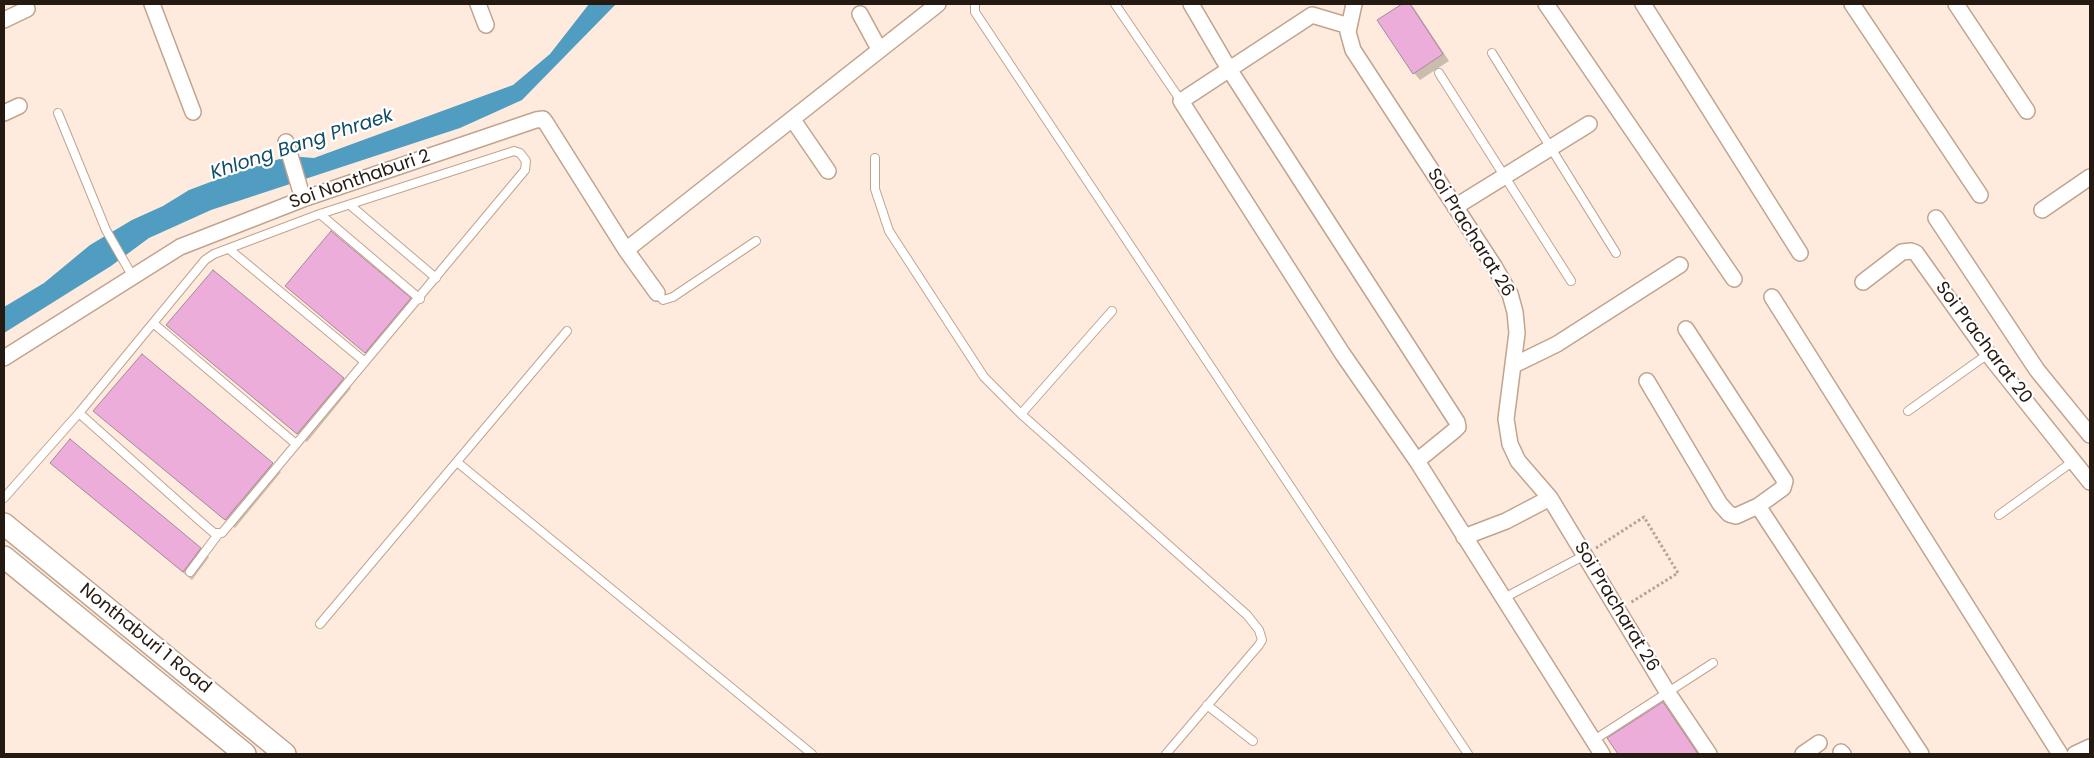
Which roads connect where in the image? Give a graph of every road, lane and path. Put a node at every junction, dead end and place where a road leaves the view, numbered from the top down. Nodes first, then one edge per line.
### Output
1 (152, 4) edge
2 (478, 4) edge
3 (938, 4) edge
4 (975, 4) edge
5 (1115, 4) edge
6 (1191, 4) edge
7 (1354, 4) edge
8 (1546, 4) edge
9 (1643, 4) edge
10 (1852, 4) edge
11 (1956, 4) edge
12 (27, 9) dead end
13 (860, 14) dead end
14 (4, 20) edge
15 (486, 25) dead end
16 (1349, 26) junction
17 (878, 50) junction
18 (1492, 54) dead end
19 (1229, 69) junction
20 (1439, 73) dead end
21 (1181, 101) junction
22 (19, 106) dead end
23 (2027, 111) dead end
24 (193, 112) dead end
25 (4, 113) edge
26 (58, 113) dead end
27 (793, 120) junction
28 (1589, 124) dead end
29 (287, 147) dead end
30 (1551, 148) junction
31 (875, 158) dead end
32 (828, 171) dead end
33 (1505, 176) junction
34 (2090, 177) edge
35 (301, 194) junction
36 (1980, 195) dead end
37 (350, 205) junction
38 (1455, 207) junction
39 (2042, 210) dead end
40 (320, 214) junction
41 (1936, 218) dead end
42 (756, 242) dead end
43 (229, 249) junction
44 (626, 250) junction
45 (1616, 253) dead end
46 (1800, 253) dead end
47 (1680, 264) dead end
48 (133, 277) junction
49 (436, 278) junction
50 (1734, 279) dead end
51 (1571, 281) dead end
52 (1863, 282) dead end
53 (657, 293) joint
54 (1772, 297) dead end
55 (420, 298) junction
56 (1112, 311) dead end
57 (153, 322) junction
58 (1686, 329) dead end
59 (567, 331) dead end
60 (1988, 354) junction
61 (4, 358) edge
62 (365, 362) junction
63 (1514, 365) junction
64 (1647, 381) dead end
65 (1908, 411) dead end
66 (79, 412) junction
67 (1021, 414) junction
68 (2090, 435) edge
69 (296, 444) junction
70 (1417, 461) junction
71 (457, 462) junction
72 (2072, 462) junction
73 (2090, 482) edge
74 (4, 498) edge
75 (1550, 498) junction
76 (1758, 506) junction
77 (1998, 515) dead end
78 (4, 524) edge
79 (219, 533) junction
80 (1464, 536) junction
81 (1585, 555) junction
82 (5, 560) edge
83 (190, 572) dead end
84 (1504, 598) junction
85 (1619, 610) junction
86 (320, 624) dead end
87 (1713, 663) dead end
88 (1668, 693) junction
89 (1207, 705) junction
90 (1594, 740) junction
91 (1253, 741) dead end
92 (1818, 743) dead end
93 (2090, 747) edge
94 (244, 754) edge
95 (286, 754) edge
96 (812, 754) edge
97 (1166, 754) edge
98 (1468, 754) edge
99 (1602, 754) edge
100 (1710, 754) edge
101 (1803, 754) edge
102 (1921, 754) edge
103 (2060, 754) edge
104 (2075, 754) edge

1 - 24 street
2 - 15 street
3 - 17 street
4 - 98 lane
5 - 21 lane
6 - 19 street
7 - 16 street, Soi Pracharat 26
8 - 50 street
9 - 46 street
10 - 36 street
11 - 23 street
12 - 14 street
13 - 17 street
16 - 19 street
16 - 38 street, Soi Pracharat 26
17 - 27 street
18 - 30 lane
19 - 21 street
19 - 70 street
20 - 33 lane
21 - 70 street
22 - 25 street
26 - 48 lane
27 - 32 street
27 - 44 street
28 - 30 street
29 - 35 street
30 - 33 street
30 - 45 lane
31 - 67 lane
33 - 38 street
33 - 51 lane
34 - 39 street
35 - 44 street, Soi Nonthaburi 2
35 - 48 street, Soi Nonthaburi 2
37 - 40 lane
37 - 49 lane
37 - 49 lane
38 - 63 street, Soi Pracharat 26
40 - 43 lane
40 - 55 lane
41 - 68 street
42 - 53 lane
43 - 57 lane
43 - 62 lane
44 - 53 street, Soi Nonthaburi 2
47 - 63 street
48 - 61 street, Soi Nonthaburi 2
49 - 55 lane
52 - 60 street, Soi Pracharat 20
54 - 103 street
55 - 62 lane
56 - 67 lane
57 - 66 lane
57 - 69 lane
58 - 76 street
59 - 71 lane
60 - 65 lane
60 - 72 street, Soi Pracharat 20
62 - 69 lane
63 - 75 street, Soi Pracharat 26
64 - 76 street
66 - 74 lane
66 - 79 lane
67 - 89 lane
69 - 79 lane
70 - 80 street
71 - 86 lane
71 - 96 lane
72 - 73 street, Soi Pracharat 20
72 - 77 lane
75 - 80 street
75 - 81 street, Soi Pracharat 26
76 - 102 street
78 - 95 main road, Nonthaburi 1 Road
79 - 83 lane
80 - 84 street
81 - 84 lane
81 - 85 street, Soi Pracharat 26
81 - 85 path
82 - 94 main road, Nonthaburi 1 Road
84 - 90 street
85 - 88 street, Soi Pracharat 26
87 - 88 lane
88 - 90 lane
88 - 100 street, Soi Pracharat 26
89 - 91 lane
89 - 97 lane
90 - 99 street
92 - 101 street
93 - 104 street

